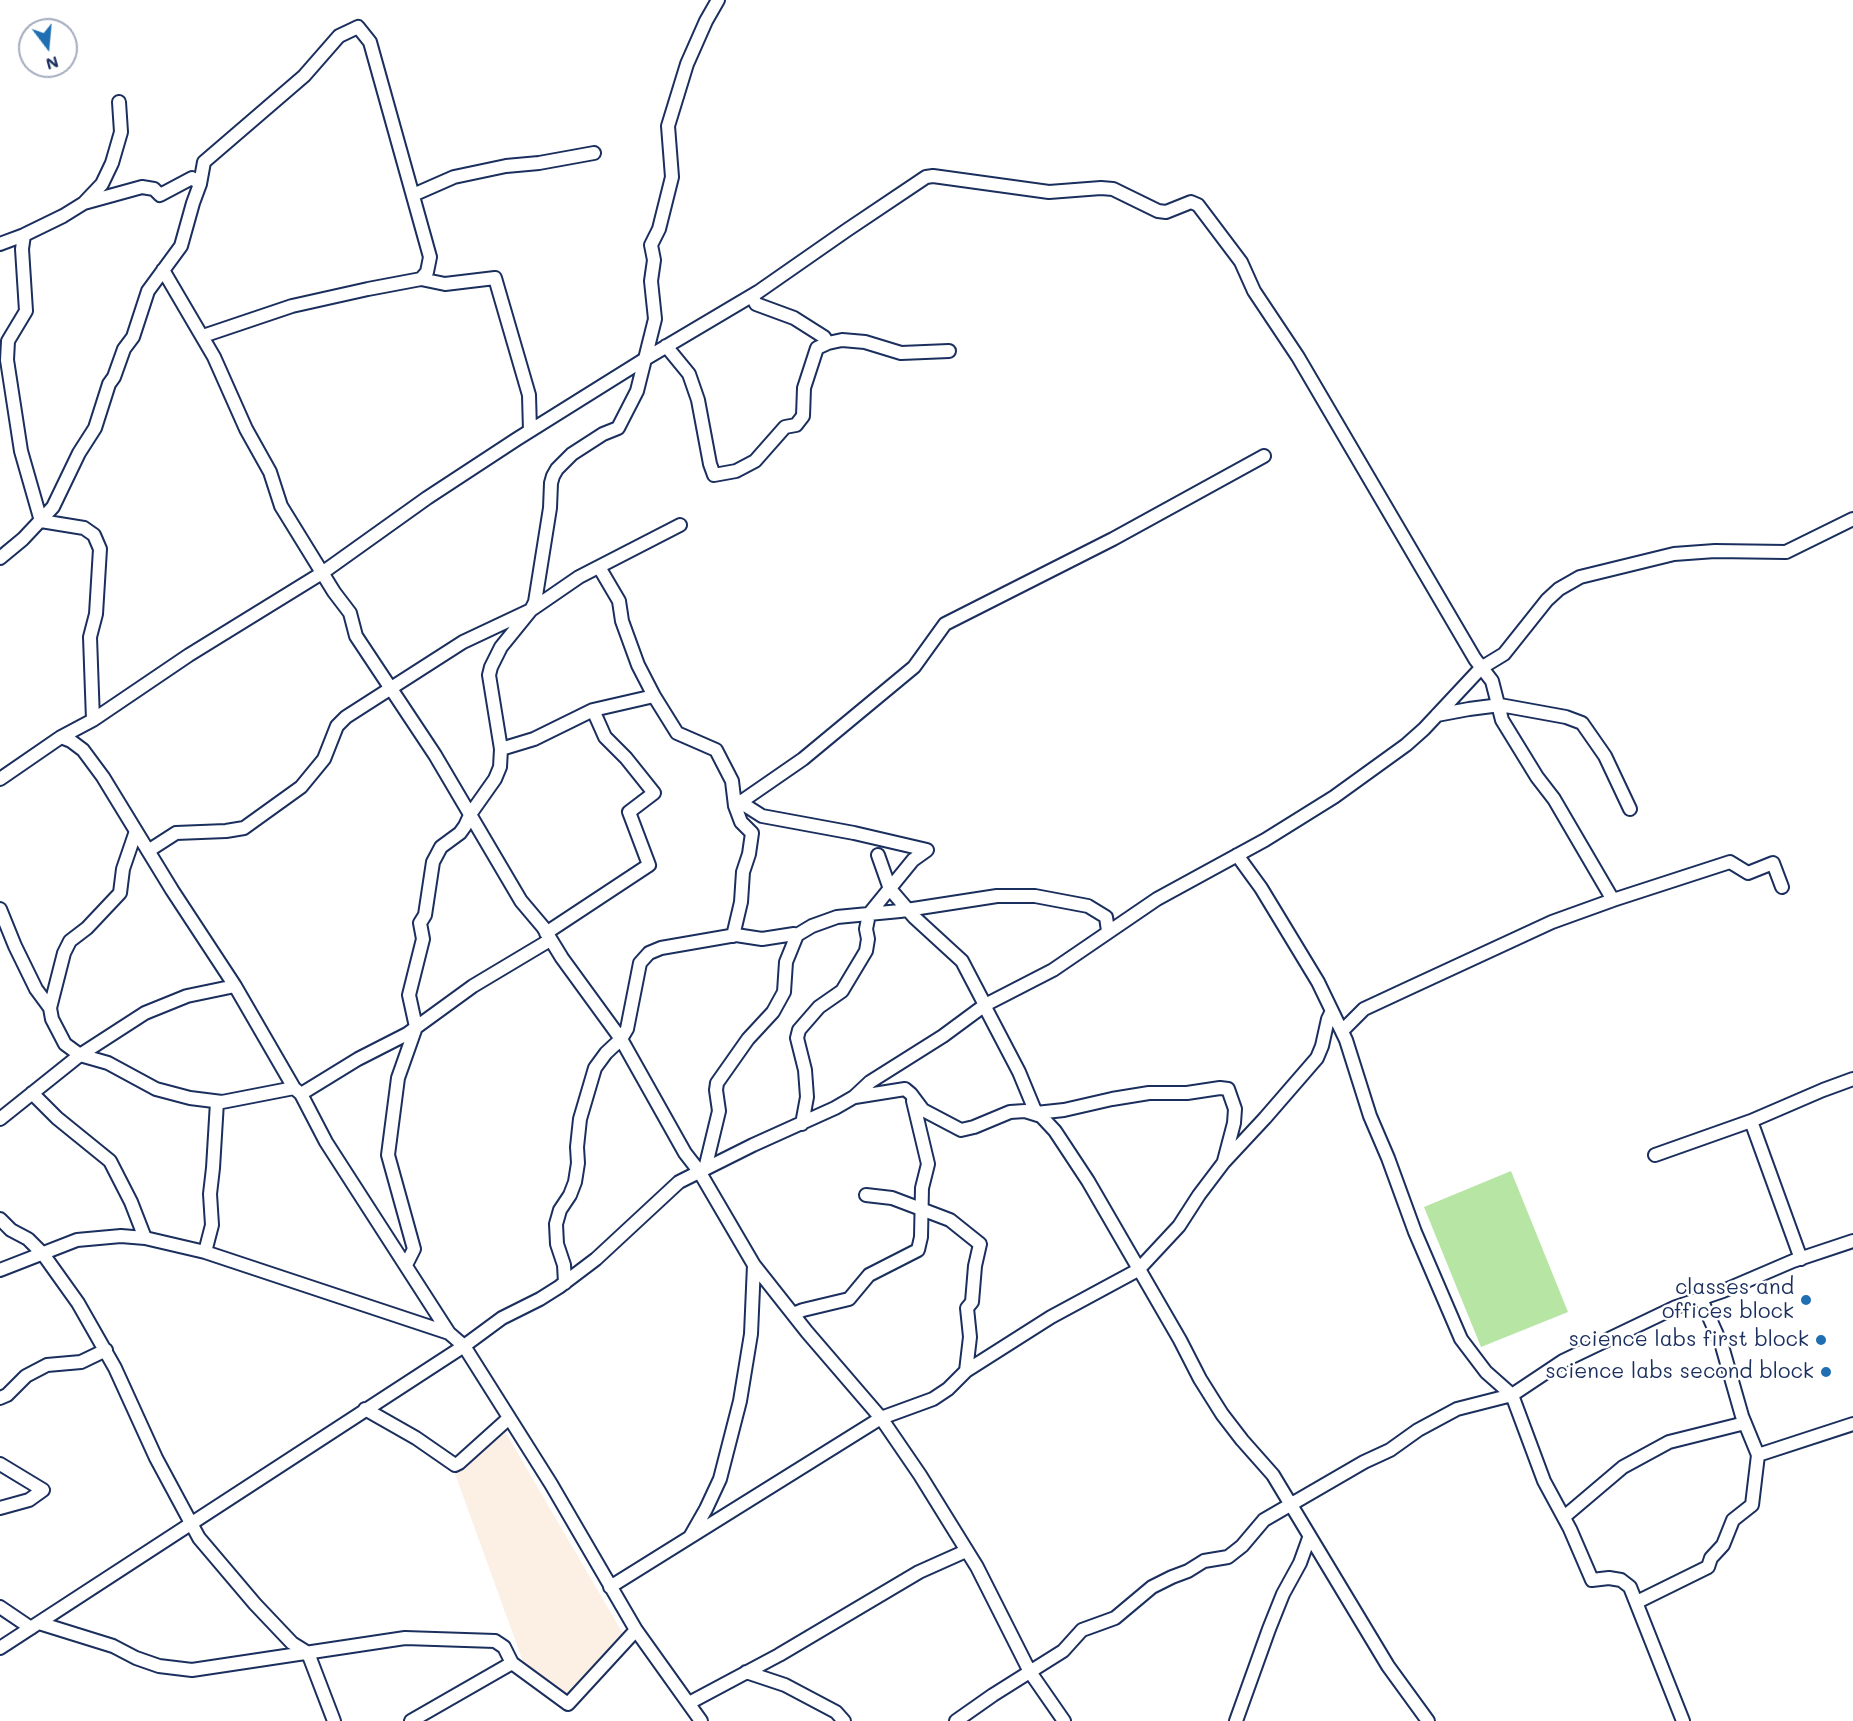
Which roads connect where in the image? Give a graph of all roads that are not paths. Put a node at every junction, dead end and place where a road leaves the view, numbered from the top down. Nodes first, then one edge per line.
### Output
1 (718, 0) edge
2 (119, 102) dead end
3 (594, 153) dead end
4 (200, 184) junction
5 (413, 195) junction
6 (84, 203) junction
7 (24, 235) junction
8 (0, 244) edge
9 (163, 270) junction
10 (422, 279) junction
11 (752, 296) junction
12 (203, 336) junction
13 (828, 343) junction
14 (666, 346) junction
15 (949, 351) dead end
16 (645, 359) junction
17 (530, 431) junction
18 (1264, 456) dead end
19 (1853, 519) edge
20 (42, 521) junction
21 (680, 525) dead end
22 (0, 558) edge
23 (599, 567) junction
24 (322, 573) junction
25 (531, 610) junction
26 (1481, 668) junction
27 (391, 687) junction
28 (654, 696) junction
29 (1500, 705) junction
30 (593, 710) junction
31 (1437, 716) junction
32 (93, 720) junction
33 (61, 737) junction
34 (501, 749) junction
35 (0, 779) edge
36 (738, 804) junction
37 (1630, 809) dead end
38 (471, 813) junction
39 (136, 831) junction
40 (148, 851) junction
41 (878, 855) dead end
42 (1237, 855) junction
43 (1782, 887) dead end
44 (890, 889) junction
45 (1613, 900) junction
46 (0, 909) edge
47 (908, 909) junction
48 (869, 914) junction
49 (1108, 931) junction
50 (797, 935) junction
51 (548, 936) junction
52 (733, 936) junction
53 (235, 986) junction
54 (985, 1006) junction
55 (50, 1008) junction
56 (1332, 1011) junction
57 (416, 1027) junction
58 (1342, 1031) junction
59 (621, 1039) junction
60 (80, 1055) junction
61 (1853, 1079) edge
62 (298, 1091) junction
63 (32, 1093) junction
64 (911, 1094) junction
65 (854, 1097) junction
66 (217, 1102) junction
67 (1036, 1113) junction
68 (0, 1119) edge
69 (1751, 1121) junction
70 (802, 1124) junction
71 (1655, 1155) dead end
72 (1224, 1162) junction
73 (702, 1170) junction
74 (866, 1195) dead end
75 (922, 1208) junction
76 (0, 1219) edge
77 (145, 1238) junction
78 (1853, 1241) edge
79 (205, 1252) junction
80 (44, 1254) junction
81 (1801, 1259) junction
82 (406, 1265) junction
83 (754, 1265) junction
84 (0, 1270) edge
85 (1138, 1270) junction
86 (565, 1283) junction
87 (1701, 1299) junction
88 (793, 1314) junction
89 (449, 1333) junction
90 (464, 1346) junction
91 (106, 1350) junction
92 (966, 1371) junction
93 (1512, 1395) junction
94 (0, 1398) edge
95 (366, 1409) junction
96 (509, 1418) junction
97 (881, 1418) junction
98 (1745, 1423) junction
99 (1853, 1424) edge
100 (1758, 1455) junction
101 (0, 1464) edge
102 (1291, 1506) junction
103 (0, 1508) edge
104 (1563, 1517) junction
105 (191, 1524) junction
106 (1309, 1538) junction
107 (688, 1539) junction
108 (966, 1551) junction
109 (610, 1587) junction
110 (1637, 1602) junction
111 (0, 1607) edge
112 (35, 1625) junction
113 (636, 1630) junction
114 (0, 1648) edge
115 (308, 1653) junction
116 (512, 1663) junction
117 (746, 1672) junction
118 (1030, 1672) junction
119 (689, 1703) junction
120 (334, 1721) edge
121 (411, 1721) edge
122 (701, 1721) edge
123 (844, 1721) edge
124 (956, 1721) edge
125 (1064, 1721) edge
126 (1236, 1721) edge
127 (1428, 1721) edge
128 (1683, 1721) edge

1 - 16 street
2 - 6 street
3 - 5 street
4 - 5 street
4 - 6 street
4 - 9 street
5 - 10 street
6 - 7 street
7 - 8 street
7 - 20 street
9 - 12 street
9 - 20 street
10 - 12 street
10 - 17 street
11 - 13 street
11 - 14 street
11 - 26 street
12 - 24 street
13 - 14 street
13 - 15 street
14 - 16 street
16 - 17 street
16 - 25 street
17 - 24 street
18 - 36 street
19 - 26 street
20 - 22 street
20 - 32 street
21 - 23 street
23 - 25 street
23 - 28 street
24 - 27 street
24 - 32 street
25 - 27 street
25 - 34 street
26 - 29 street
26 - 31 street
27 - 38 street
27 - 40 street
28 - 30 street
28 - 36 street
29 - 31 street
29 - 37 street
29 - 45 street
30 - 34 street
30 - 51 street
31 - 42 street
32 - 33 street
33 - 35 street
33 - 39 street
34 - 38 street
36 - 44 street
36 - 52 street
38 - 51 street
38 - 57 street
39 - 40 street
39 - 55 street
40 - 53 street
41 - 44 street
42 - 49 street
42 - 56 street
43 - 45 street
44 - 47 street
44 - 48 street
45 - 58 street
46 - 55 street
47 - 48 street
47 - 49 street
47 - 54 street
48 - 50 street
48 - 70 street
49 - 54 street
50 - 52 street
50 - 73 street
51 - 57 street
51 - 59 street
52 - 59 street
53 - 60 street
53 - 62 street
54 - 65 street
54 - 67 street
55 - 60 street
56 - 58 street
56 - 72 street
57 - 62 street
57 - 82 street
58 - 93 street
59 - 73 street
59 - 86 street
60 - 63 street
60 - 66 street
61 - 69 street
62 - 66 street
62 - 82 street
63 - 68 street
63 - 77 street
64 - 65 street
64 - 67 street
64 - 75 street
65 - 70 street
66 - 79 street
67 - 72 street
67 - 85 street
69 - 71 street
69 - 81 street
70 - 73 street
72 - 85 street
73 - 83 street
73 - 86 street
74 - 75 street
75 - 88 street
75 - 92 street
76 - 80 street
77 - 79 street
77 - 80 street
78 - 81 street
79 - 89 street
80 - 84 street
80 - 91 street
81 - 87 street
82 - 89 street
83 - 88 street
83 - 107 street
85 - 92 street
85 - 102 street
86 - 90 street
87 - 93 street
87 - 98 street
88 - 97 street
89 - 90 street
90 - 95 street
90 - 96 street
91 - 94 street
91 - 105 street
92 - 97 street
93 - 102 street
93 - 104 street
95 - 96 street
95 - 105 street
96 - 109 street
97 - 107 street
97 - 108 street
98 - 100 street
98 - 104 street
99 - 100 street
100 - 110 street
101 - 103 street
102 - 106 street
102 - 118 street
104 - 110 street
105 - 112 street
105 - 115 street
106 - 126 street
106 - 127 street
107 - 109 street
108 - 117 street
108 - 118 street
109 - 113 street
110 - 128 street
111 - 112 street
112 - 114 street
112 - 115 street
113 - 116 street
113 - 119 street
115 - 116 street
115 - 120 street
116 - 121 street
117 - 119 street
117 - 123 street
118 - 124 street
118 - 125 street
119 - 122 street

